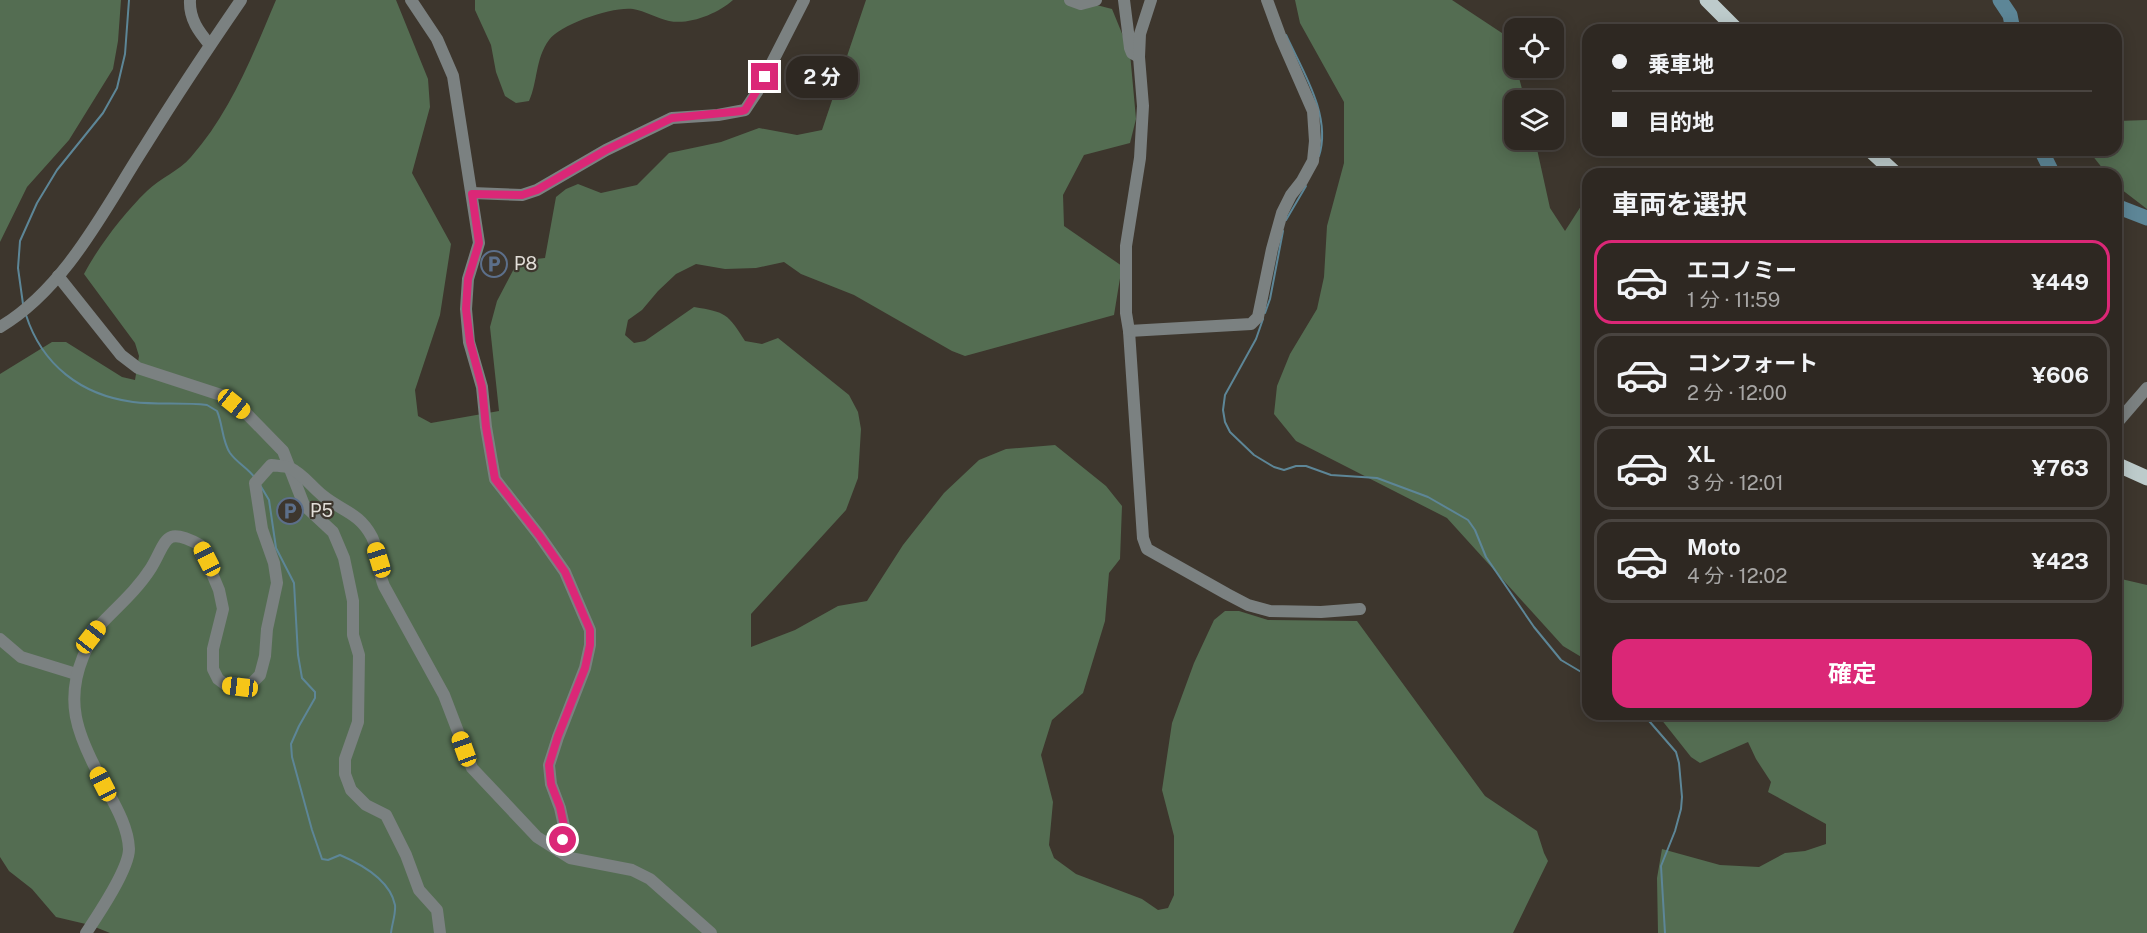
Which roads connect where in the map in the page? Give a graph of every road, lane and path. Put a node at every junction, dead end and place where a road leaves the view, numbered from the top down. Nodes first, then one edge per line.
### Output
1 (190, 0) edge
2 (241, 0) edge
3 (411, 0) edge
4 (804, 0) edge
5 (1070, 0) edge
6 (1096, 0) edge
7 (1124, 0) edge
8 (1150, 0) edge
9 (1267, 0) edge
10 (1707, 0) edge
11 (1731, 24) edge
12 (210, 45) junction
13 (1139, 57) junction
14 (1876, 156) edge
15 (1890, 168) edge
16 (472, 194) junction
17 (58, 276) junction
18 (0, 327) edge
19 (1129, 331) junction
20 (2147, 388) edge
21 (2122, 416) edge
22 (289, 467) junction
23 (2122, 467) edge
24 (2147, 478) edge
25 (1360, 609) dead end
26 (0, 639) edge
27 (76, 675) junction
28 (559, 851) junction
29 (86, 933) edge
30 (440, 933) edge
31 (711, 933) edge

1 - 12 street
2 - 12 street
3 - 16 street
4 - 16 street
5 - 6 street
7 - 13 street
8 - 13 street
9 - 19 street
10 - 11 main road
12 - 17 street
13 - 19 street
14 - 15 main road
16 - 28 street
17 - 18 street
17 - 22 street
19 - 25 street
20 - 21 street
22 - 27 street
22 - 28 street
22 - 30 street
23 - 24 main road
26 - 27 street
27 - 29 street
28 - 31 street

